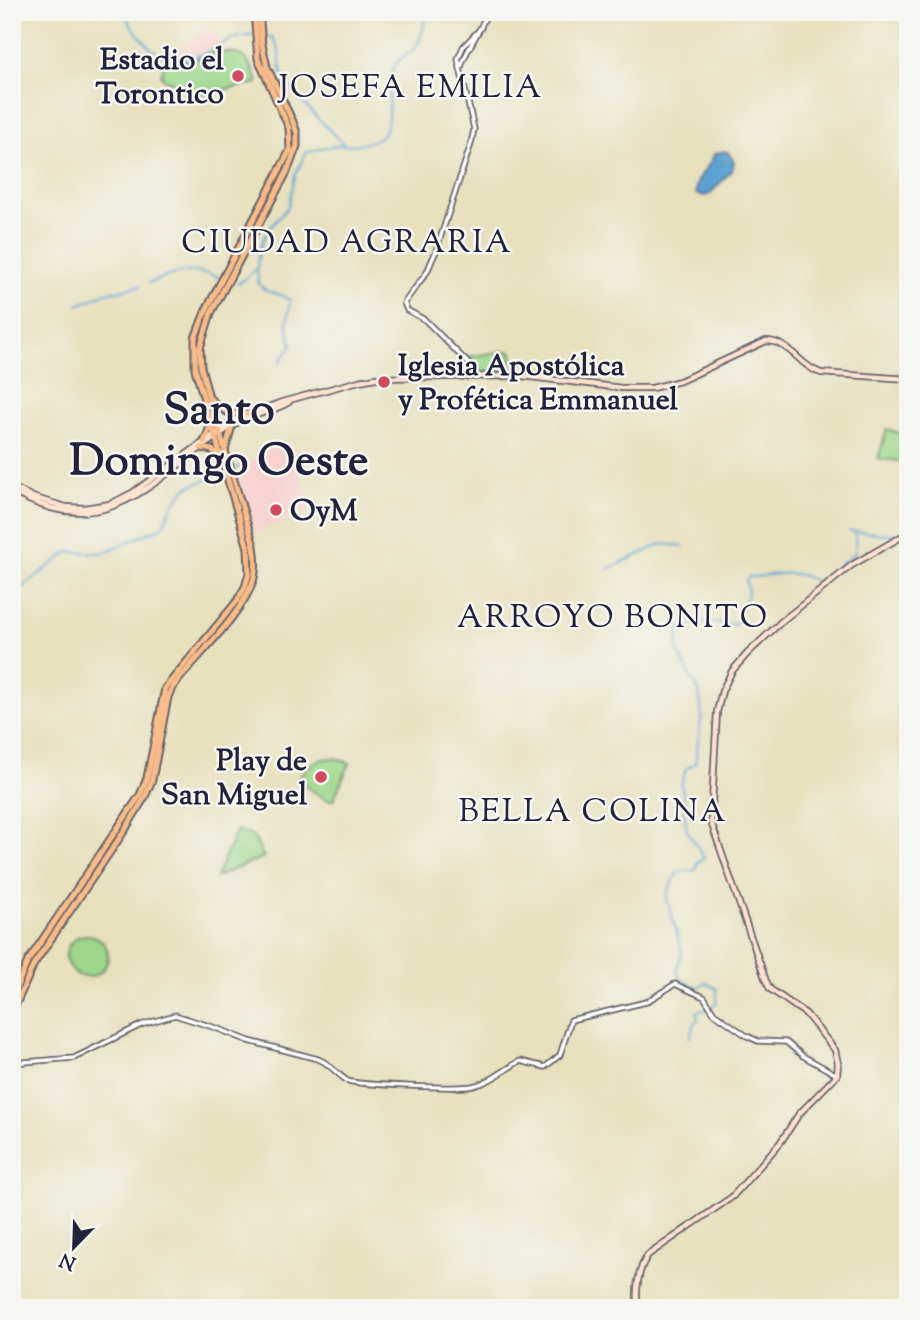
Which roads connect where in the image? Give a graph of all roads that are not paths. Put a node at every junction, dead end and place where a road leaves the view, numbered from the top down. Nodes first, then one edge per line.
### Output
1 (254, 12) edge
2 (260, 12) edge
3 (487, 12) edge
4 (257, 31) junction
5 (259, 44) junction
6 (476, 377) junction
7 (908, 379) edge
8 (209, 398) junction
9 (290, 402) junction
10 (249, 413) junction
11 (209, 420) junction
12 (232, 426) junction
13 (217, 434) junction
14 (203, 445) junction
15 (226, 450) junction
16 (221, 457) junction
17 (229, 472) junction
18 (12, 489) edge
19 (908, 533) edge
20 (12, 997) edge
21 (12, 1013) edge
22 (12, 1063) edge
23 (836, 1074) junction
24 (638, 1308) edge

1 - 4 main road
2 - 4 main road
3 - 6 street
4 - 5 main road
5 - 8 main road
5 - 11 main road
6 - 7 main road
6 - 9 main road
8 - 10 main road
8 - 13 main road
9 - 10 main road
9 - 12 main road
10 - 13 main road
11 - 13 main road
11 - 14 main road
12 - 13 main road
12 - 15 main road
13 - 14 main road
13 - 15 main road
13 - 16 main road
14 - 16 main road
14 - 18 main road
15 - 17 main road
16 - 17 main road
17 - 20 main road
17 - 21 main road
19 - 23 main road
22 - 23 street
23 - 24 main road

